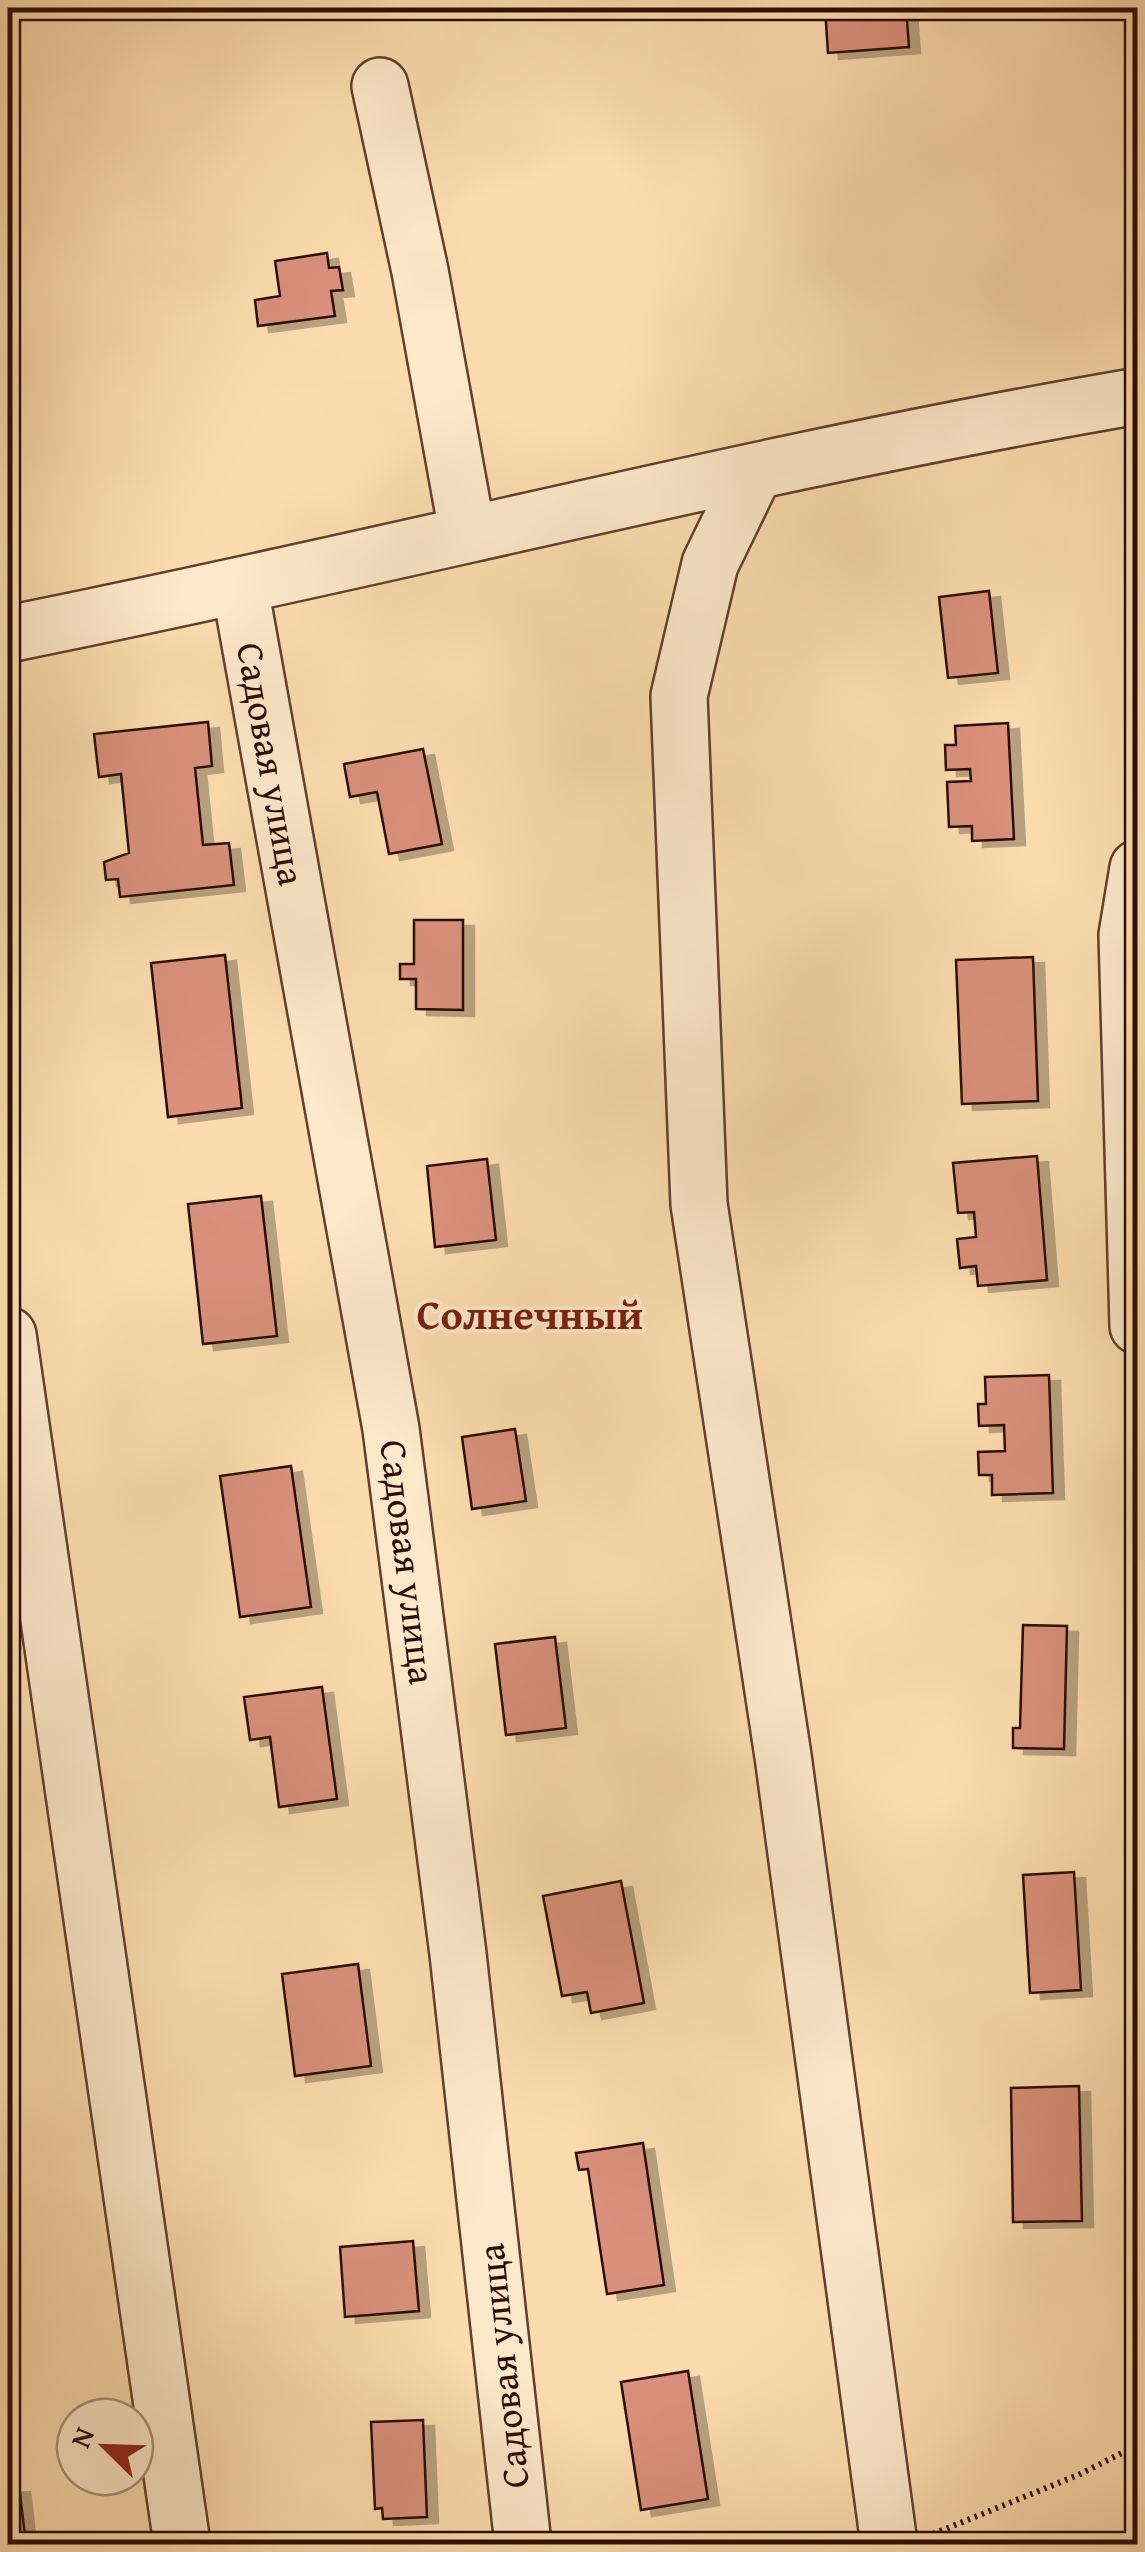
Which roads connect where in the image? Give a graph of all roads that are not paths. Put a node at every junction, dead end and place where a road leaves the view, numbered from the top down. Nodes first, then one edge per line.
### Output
1 (380, 86) dead end
2 (1138, 396) edge
3 (755, 471) junction
4 (468, 531) junction
5 (240, 588) junction
6 (8, 634) edge
7 (1138, 868) edge
8 (1138, 1326) edge
9 (8, 1335) edge
10 (907, 2541) edge
11 (182, 2544) edge
12 (523, 2544) edge

1 - 4 street
2 - 3 street
3 - 4 street
3 - 10 street
4 - 5 street
5 - 6 street
5 - 12 street, Садовая улица
7 - 8 street
9 - 11 street

